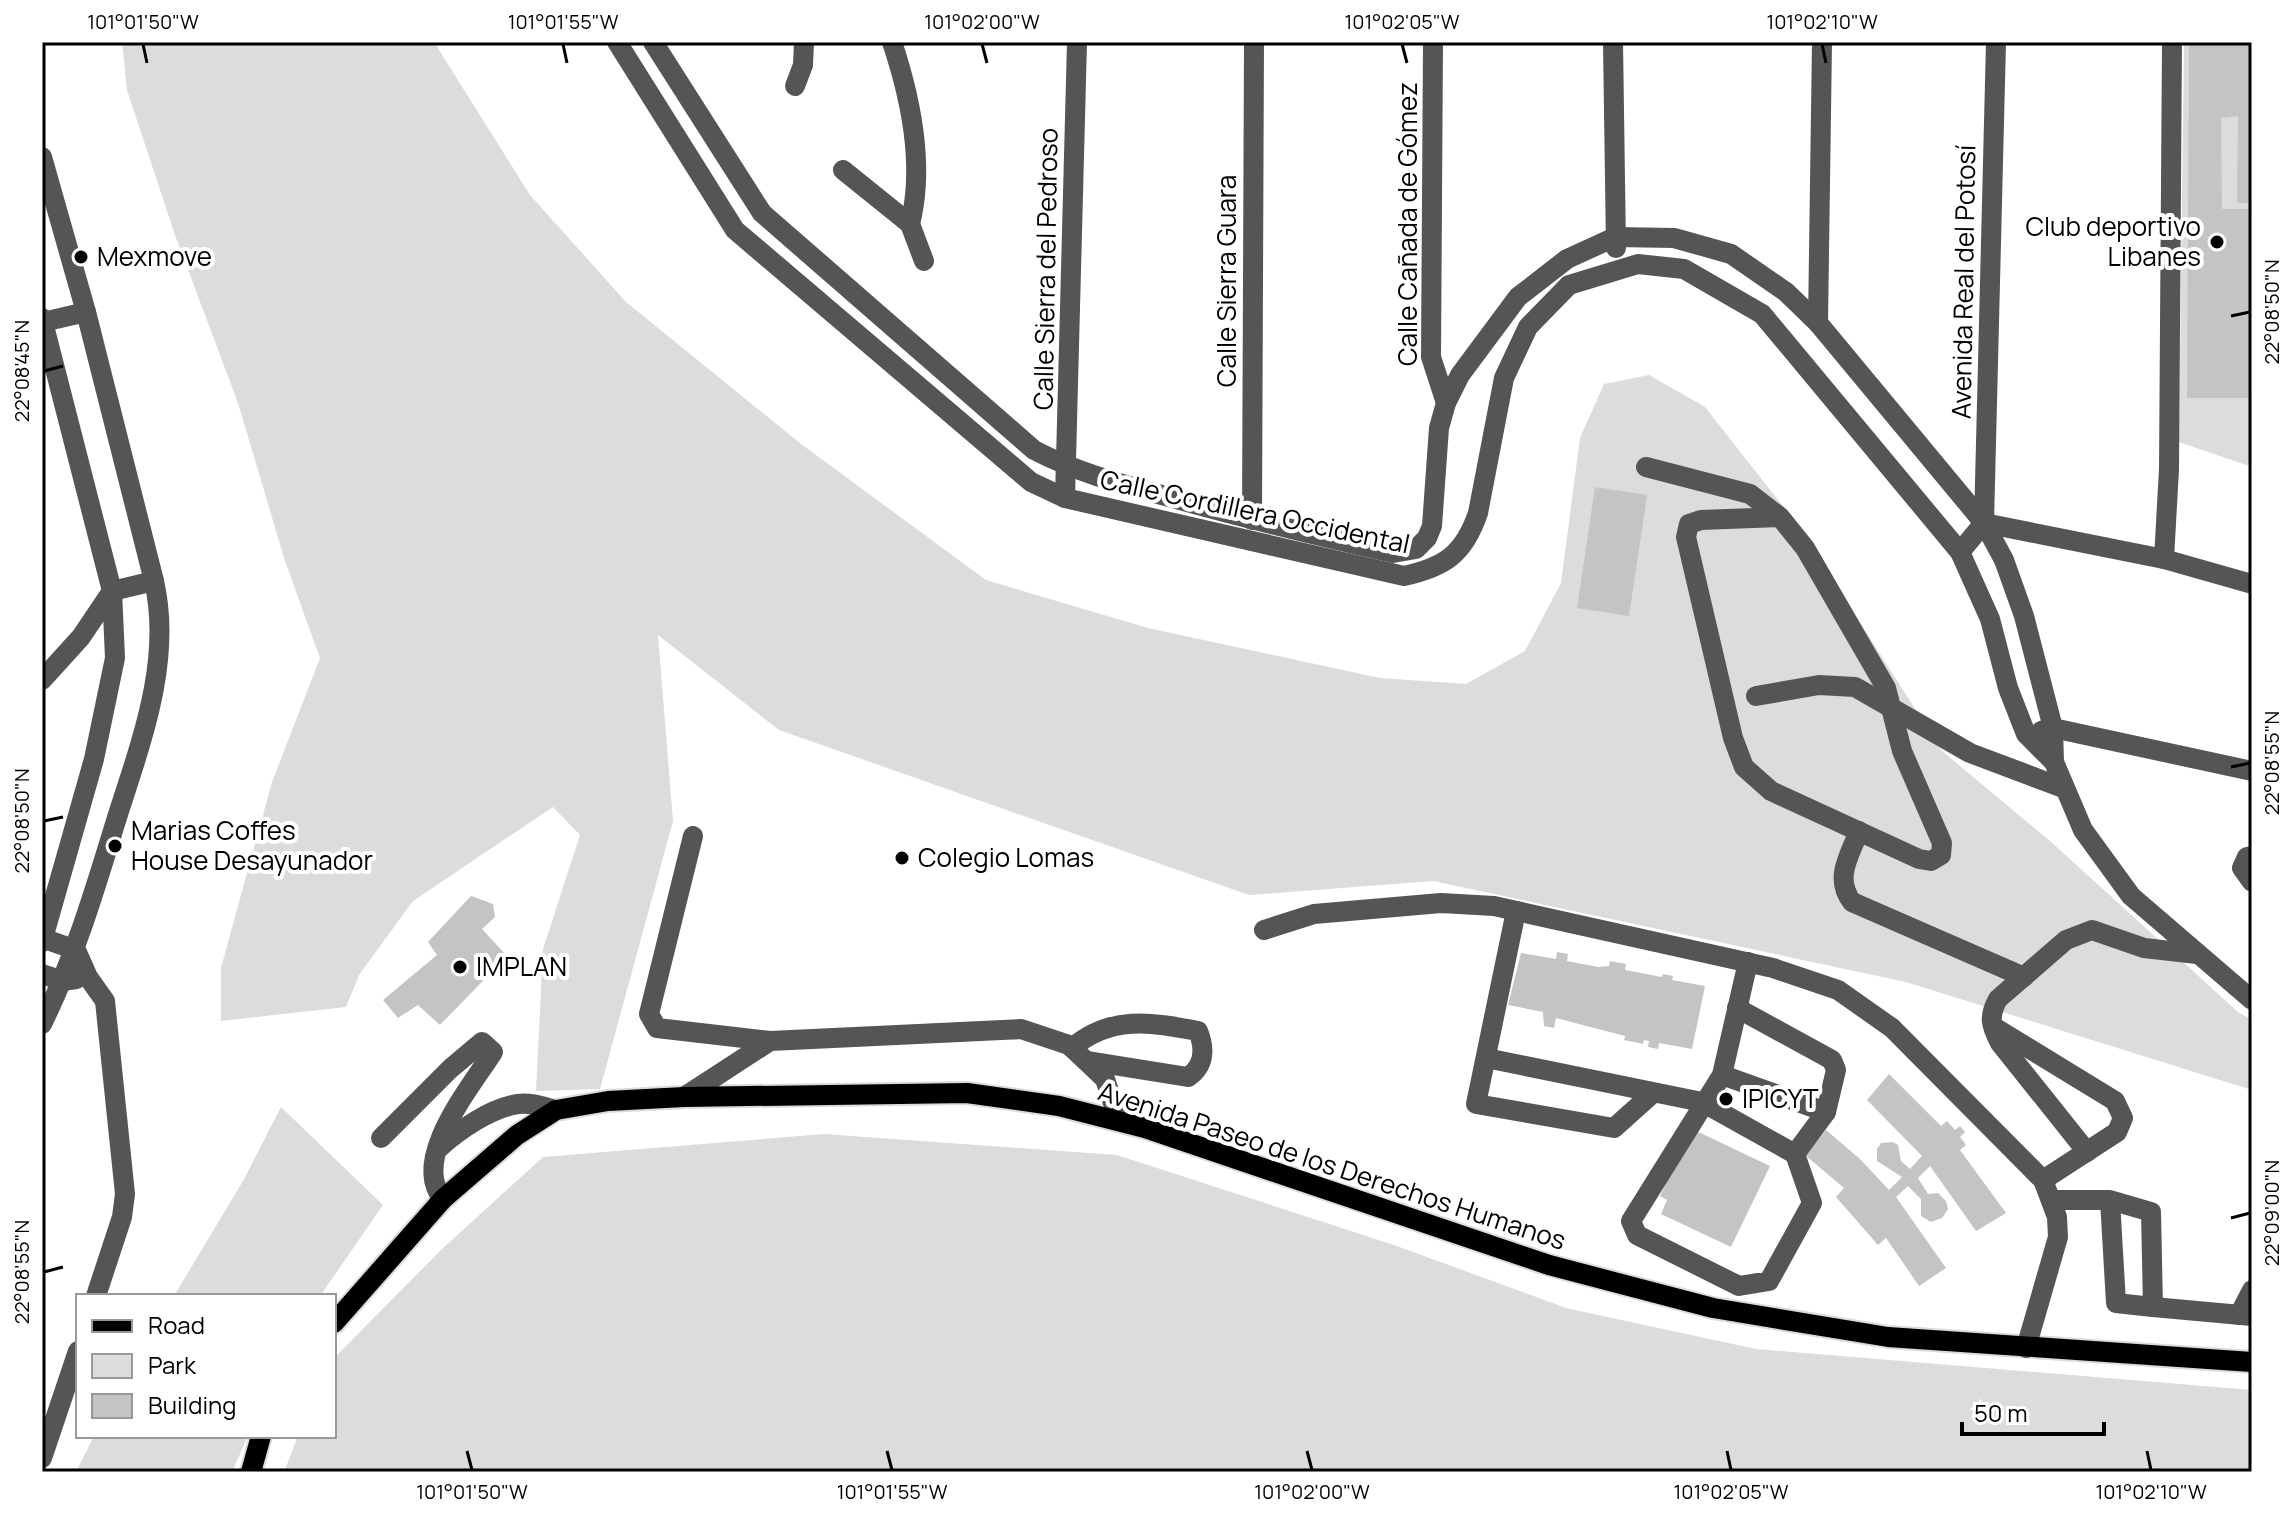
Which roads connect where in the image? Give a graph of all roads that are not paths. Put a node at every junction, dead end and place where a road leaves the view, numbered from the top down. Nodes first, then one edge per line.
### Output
1 (617, 42) edge
2 (653, 42) edge
3 (804, 42) edge
4 (892, 42) edge
5 (1077, 42) edge
6 (1254, 42) edge
7 (1433, 42) edge
8 (1613, 42) edge
9 (1822, 42) edge
10 (1996, 42) edge
11 (2172, 42) edge
12 (795, 86) dead end
13 (42, 157) edge
14 (843, 170) dead end
15 (762, 213) junction
16 (910, 224) junction
17 (735, 230) junction
18 (1615, 237) junction
19 (924, 261) dead end
20 (1616, 268) junction
21 (86, 312) junction
22 (43, 320) edge
23 (1818, 323) junction
24 (1446, 403) junction
25 (1067, 467) junction
26 (1646, 467) dead end
27 (1065, 498) junction
28 (1780, 517) junction
29 (1252, 520) junction
30 (1984, 523) junction
31 (1960, 552) junction
32 (2164, 559) junction
33 (154, 581) junction
34 (2252, 584) edge
35 (112, 591) junction
36 (42, 680) edge
37 (1756, 696) dead end
38 (1891, 708) junction
39 (2053, 728) junction
40 (2026, 734) junction
41 (2054, 762) junction
42 (2252, 771) edge
43 (2063, 788) junction
44 (1859, 831) junction
45 (693, 836) dead end
46 (2252, 856) edge
47 (2252, 882) edge
48 (1516, 911) junction
49 (1264, 930) dead end
50 (42, 940) edge
51 (76, 950) junction
52 (2197, 954) junction
53 (1748, 962) junction
54 (42, 974) edge
55 (88, 977) junction
56 (2024, 977) junction
57 (63, 981) junction
58 (2252, 1000) edge
59 (1737, 1008) junction
60 (42, 1024) edge
61 (1991, 1025) junction
62 (770, 1041) junction
63 (1079, 1054) junction
64 (1486, 1058) junction
65 (1722, 1075) junction
66 (1653, 1093) junction
67 (684, 1097) junction
68 (1702, 1102) junction
69 (556, 1110) junction
70 (1826, 1112) junction
71 (1119, 1121) junction
72 (381, 1138) dead end
73 (436, 1151) junction
74 (2087, 1152) junction
75 (1795, 1154) junction
76 (2043, 1180) junction
77 (443, 1199) junction
78 (2051, 1200) junction
79 (2110, 1200) junction
80 (2252, 1290) edge
81 (97, 1294) edge
82 (2153, 1307) junction
83 (2245, 1315) edge
84 (336, 1321) edge
85 (2026, 1348) junction
86 (76, 1357) edge
87 (2252, 1362) edge
88 (260, 1438) edge
89 (42, 1458) edge
90 (251, 1472) edge

1 - 17 street, Calle Cordillera Occidental
2 - 15 street, Calle Cordillera Occidental
3 - 12 street
4 - 16 street
5 - 25 street, Calle Sierra del Pedroso
6 - 29 street, Calle Sierra Guara
7 - 24 street, Calle Cañada de Gómez
8 - 18 street
9 - 23 street
10 - 30 street, Avenida Real del Potosí
11 - 32 street
13 - 21 street
14 - 16 street
15 - 17 street
15 - 25 street, Calle Cordillera Occidental
16 - 19 street
17 - 27 street, Calle Cordillera Occidental
18 - 20 street
18 - 23 street, Calle Cordillera Occidental
18 - 24 street, Calle Cordillera Occidental
20 - 27 street, Calle Cordillera Occidental
20 - 31 street, Calle Cordillera Occidental
21 - 22 street
21 - 33 street
22 - 35 street
23 - 30 street, Calle Cordillera Occidental
24 - 29 street, Calle Cordillera Occidental
25 - 27 street, Calle Sierra del Pedroso
25 - 29 street, Calle Cordillera Occidental
26 - 28 street
28 - 38 street
28 - 44 street
30 - 31 street
30 - 32 street
30 - 39 street, Calle Cordillera Occidental
31 - 40 street, Calle Cordillera Occidental
32 - 34 street
33 - 35 street
33 - 51 street
35 - 36 street
35 - 50 street
37 - 38 street
38 - 43 street
38 - 44 street
39 - 40 street
39 - 41 street, Calle Cordillera Occidental
39 - 42 street
40 - 41 street, Calle Cordillera Occidental
41 - 43 street, Calle Cordillera Occidental
43 - 52 street, Calle Cordillera Occidental
44 - 56 street
45 - 62 street
46 - 47 street
48 - 49 street
48 - 53 street
48 - 64 street
50 - 51 street
51 - 55 street
51 - 57 street
52 - 56 street
52 - 58 street, Calle Cordillera Occidental
53 - 59 street
53 - 76 street
54 - 57 street
55 - 57 street
55 - 81 street
56 - 61 street
57 - 60 street
59 - 65 street
59 - 70 street
61 - 74 street
61 - 74 street
62 - 63 street
62 - 67 street
63 - 63 street
63 - 71 street
64 - 66 street
64 - 66 street
65 - 68 street
65 - 70 street
66 - 68 street
67 - 69 main road, Avenida Paseo de los Derechos Humanos
67 - 71 main road, Avenida Paseo de los Derechos Humanos
68 - 75 street
68 - 75 street
69 - 73 street
69 - 77 main road, Avenida Paseo de los Derechos Humanos
70 - 75 street
71 - 85 main road, Avenida Paseo de los Derechos Humanos
72 - 73 street
73 - 77 street
74 - 76 street
76 - 78 street
77 - 84 main road, Avenida Paseo de los Derechos Humanos
78 - 79 street
78 - 85 street
79 - 82 street
79 - 82 street
80 - 83 street
82 - 83 street
85 - 87 main road, Avenida Paseo de los Derechos Humanos
86 - 89 street
88 - 90 main road

